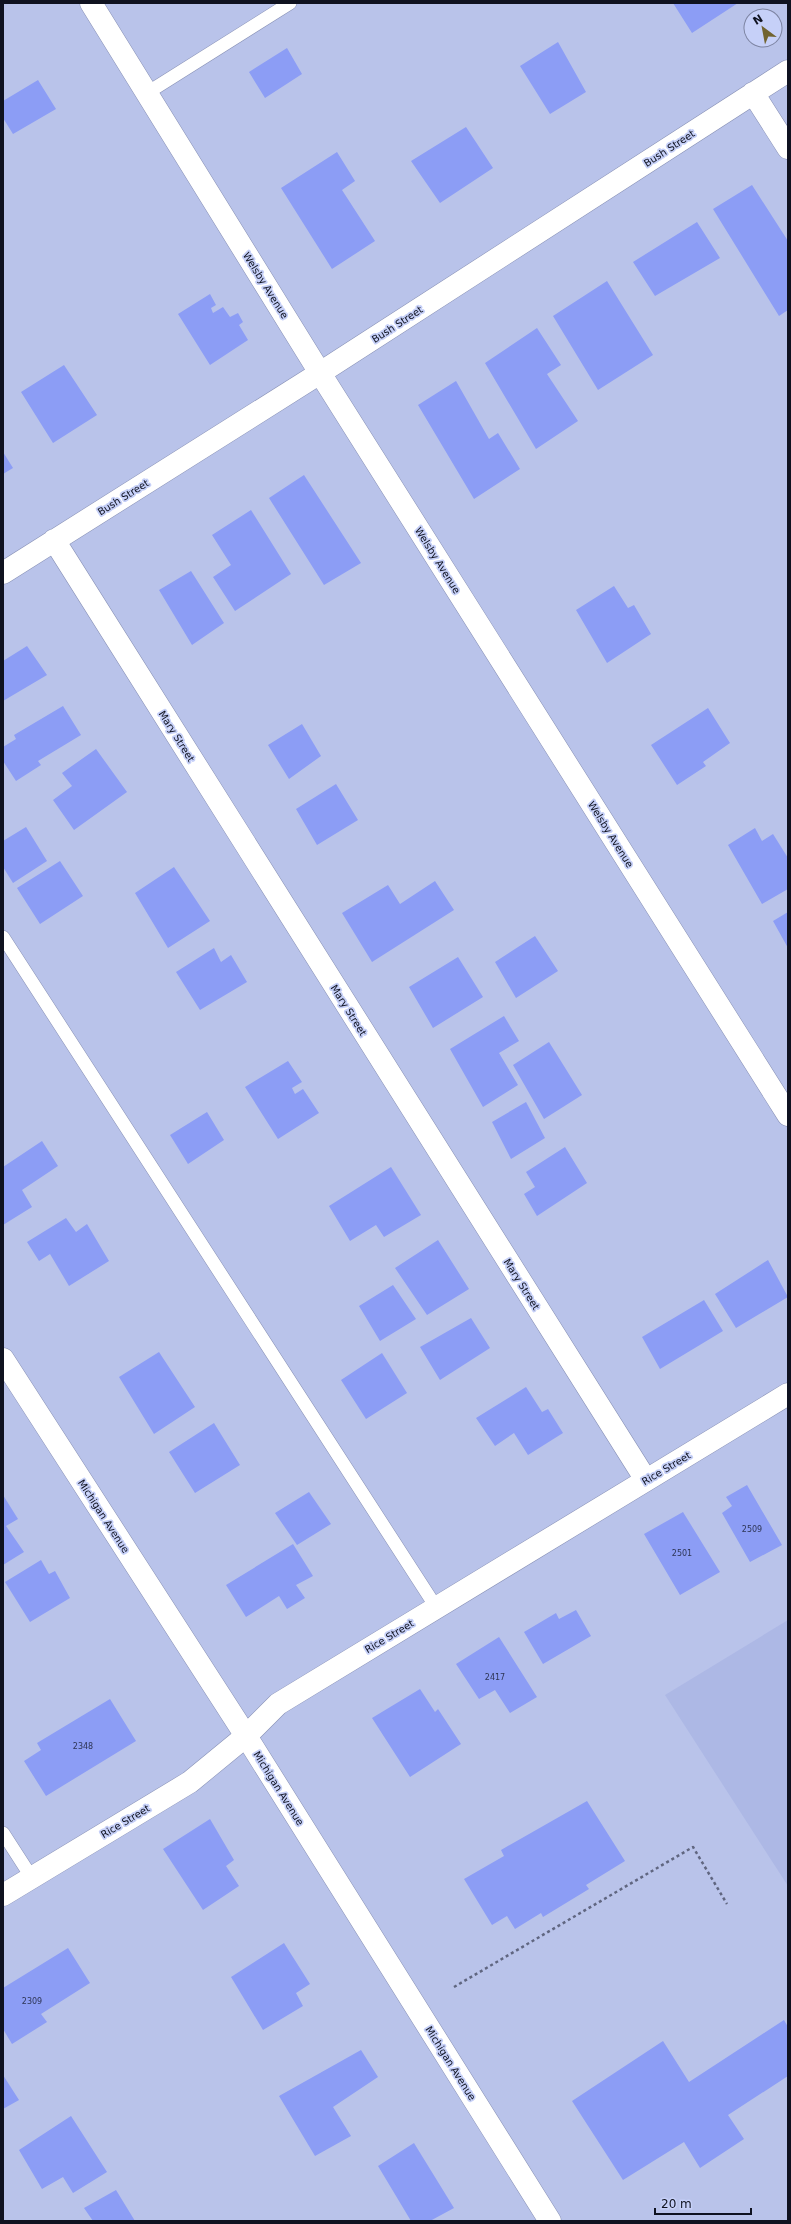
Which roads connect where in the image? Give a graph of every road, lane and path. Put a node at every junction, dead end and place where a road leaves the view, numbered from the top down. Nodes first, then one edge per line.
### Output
1 (92, 3) edge
2 (290, 3) edge
3 (788, 71) edge
4 (146, 93) junction
5 (753, 93) junction
6 (788, 148) edge
7 (320, 373) junction
8 (54, 540) junction
9 (3, 573) edge
10 (3, 937) edge
11 (788, 1115) edge
12 (3, 1359) edge
13 (788, 1394) edge
14 (646, 1480) junction
15 (436, 1607) junction
16 (246, 1736) junction
17 (3, 1833) edge
18 (32, 1878) junction
19 (3, 1895) edge
20 (728, 1904) dead end
21 (454, 1987) dead end
22 (550, 2221) edge

1 - 4 street, Welsby Avenue
2 - 4 lane
3 - 5 street, Bush Street
4 - 7 street, Welsby Avenue
5 - 6 street
5 - 7 street, Bush Street
7 - 8 street, Bush Street
7 - 11 street, Welsby Avenue
8 - 9 street, Bush Street
8 - 14 street, Mary Street
10 - 15 lane
12 - 16 street, Michigan Avenue
13 - 14 street, Rice Street
14 - 15 street, Rice Street
15 - 16 street, Rice Street
16 - 18 street, Rice Street
16 - 22 street, Michigan Avenue
17 - 18 lane
18 - 19 street, Rice Street
20 - 21 path

